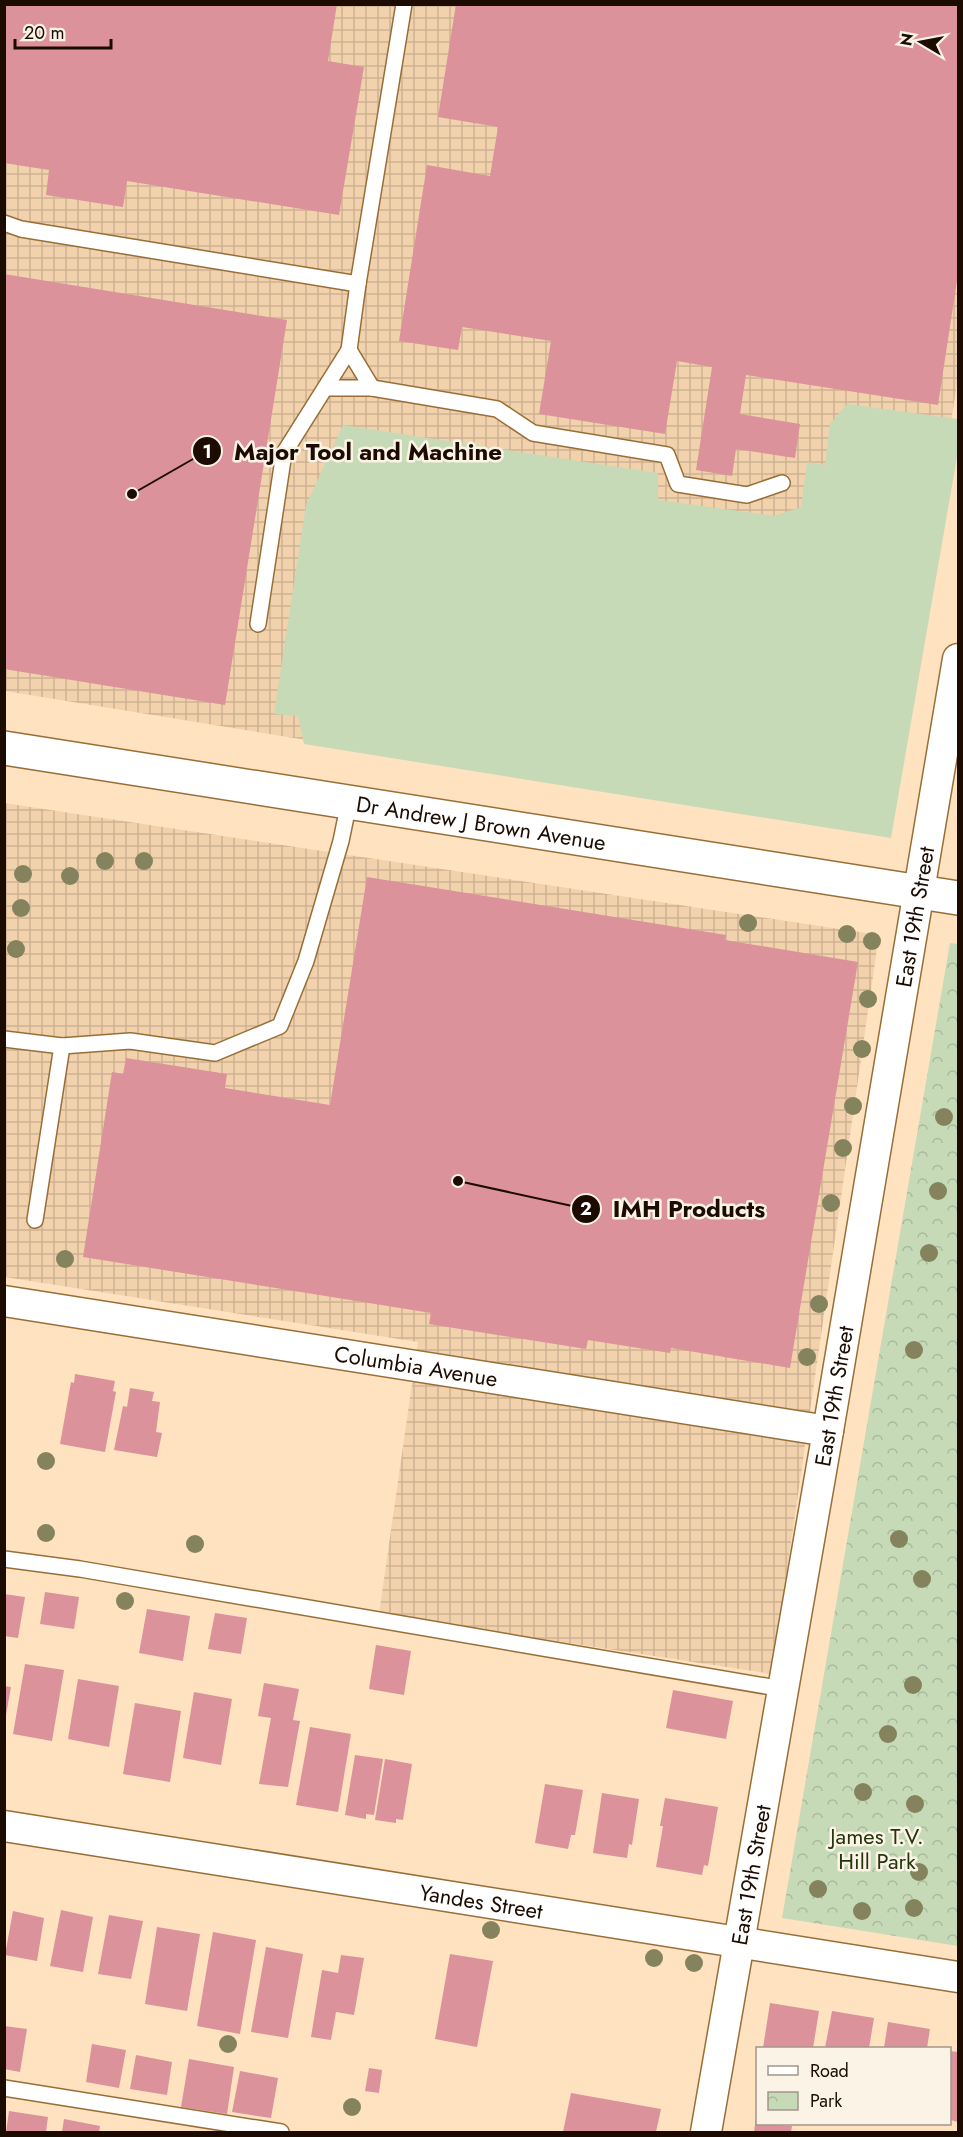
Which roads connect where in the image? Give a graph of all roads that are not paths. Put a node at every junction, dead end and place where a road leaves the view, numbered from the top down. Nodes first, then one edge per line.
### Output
1 (404, 4) edge
2 (4, 223) edge
3 (358, 284) junction
4 (349, 350) junction
5 (326, 388) junction
6 (372, 388) junction
7 (782, 483) dead end
8 (258, 624) dead end
9 (958, 659) edge
10 (4, 748) edge
11 (349, 802) junction
12 (918, 891) junction
13 (958, 898) edge
14 (4, 1039) edge
15 (62, 1046) junction
16 (35, 1220) dead end
17 (4, 1301) edge
18 (828, 1431) junction
19 (4, 1558) edge
20 (783, 1689) junction
21 (4, 1826) edge
22 (740, 1941) junction
23 (958, 1977) edge
24 (4, 2088) edge
25 (281, 2133) edge
26 (706, 2133) edge

1 - 3 lane
2 - 3 lane
3 - 4 lane
4 - 5 lane
4 - 6 lane
5 - 6 lane
5 - 8 lane
6 - 7 lane
9 - 12 street, East 19th Street
10 - 11 main road, Dr Andrew J Brown Avenue
11 - 12 main road, Dr Andrew J Brown Avenue
11 - 15 lane
12 - 13 main road, Dr Andrew J Brown Avenue
12 - 18 street, East 19th Street
14 - 15 lane
15 - 16 lane
17 - 18 street, Columbia Avenue
18 - 20 street, East 19th Street
19 - 20 lane
20 - 22 street, East 19th Street
21 - 22 street, Yandes Street
22 - 23 street, Yandes Street
22 - 26 street, East 19th Street
24 - 25 lane

